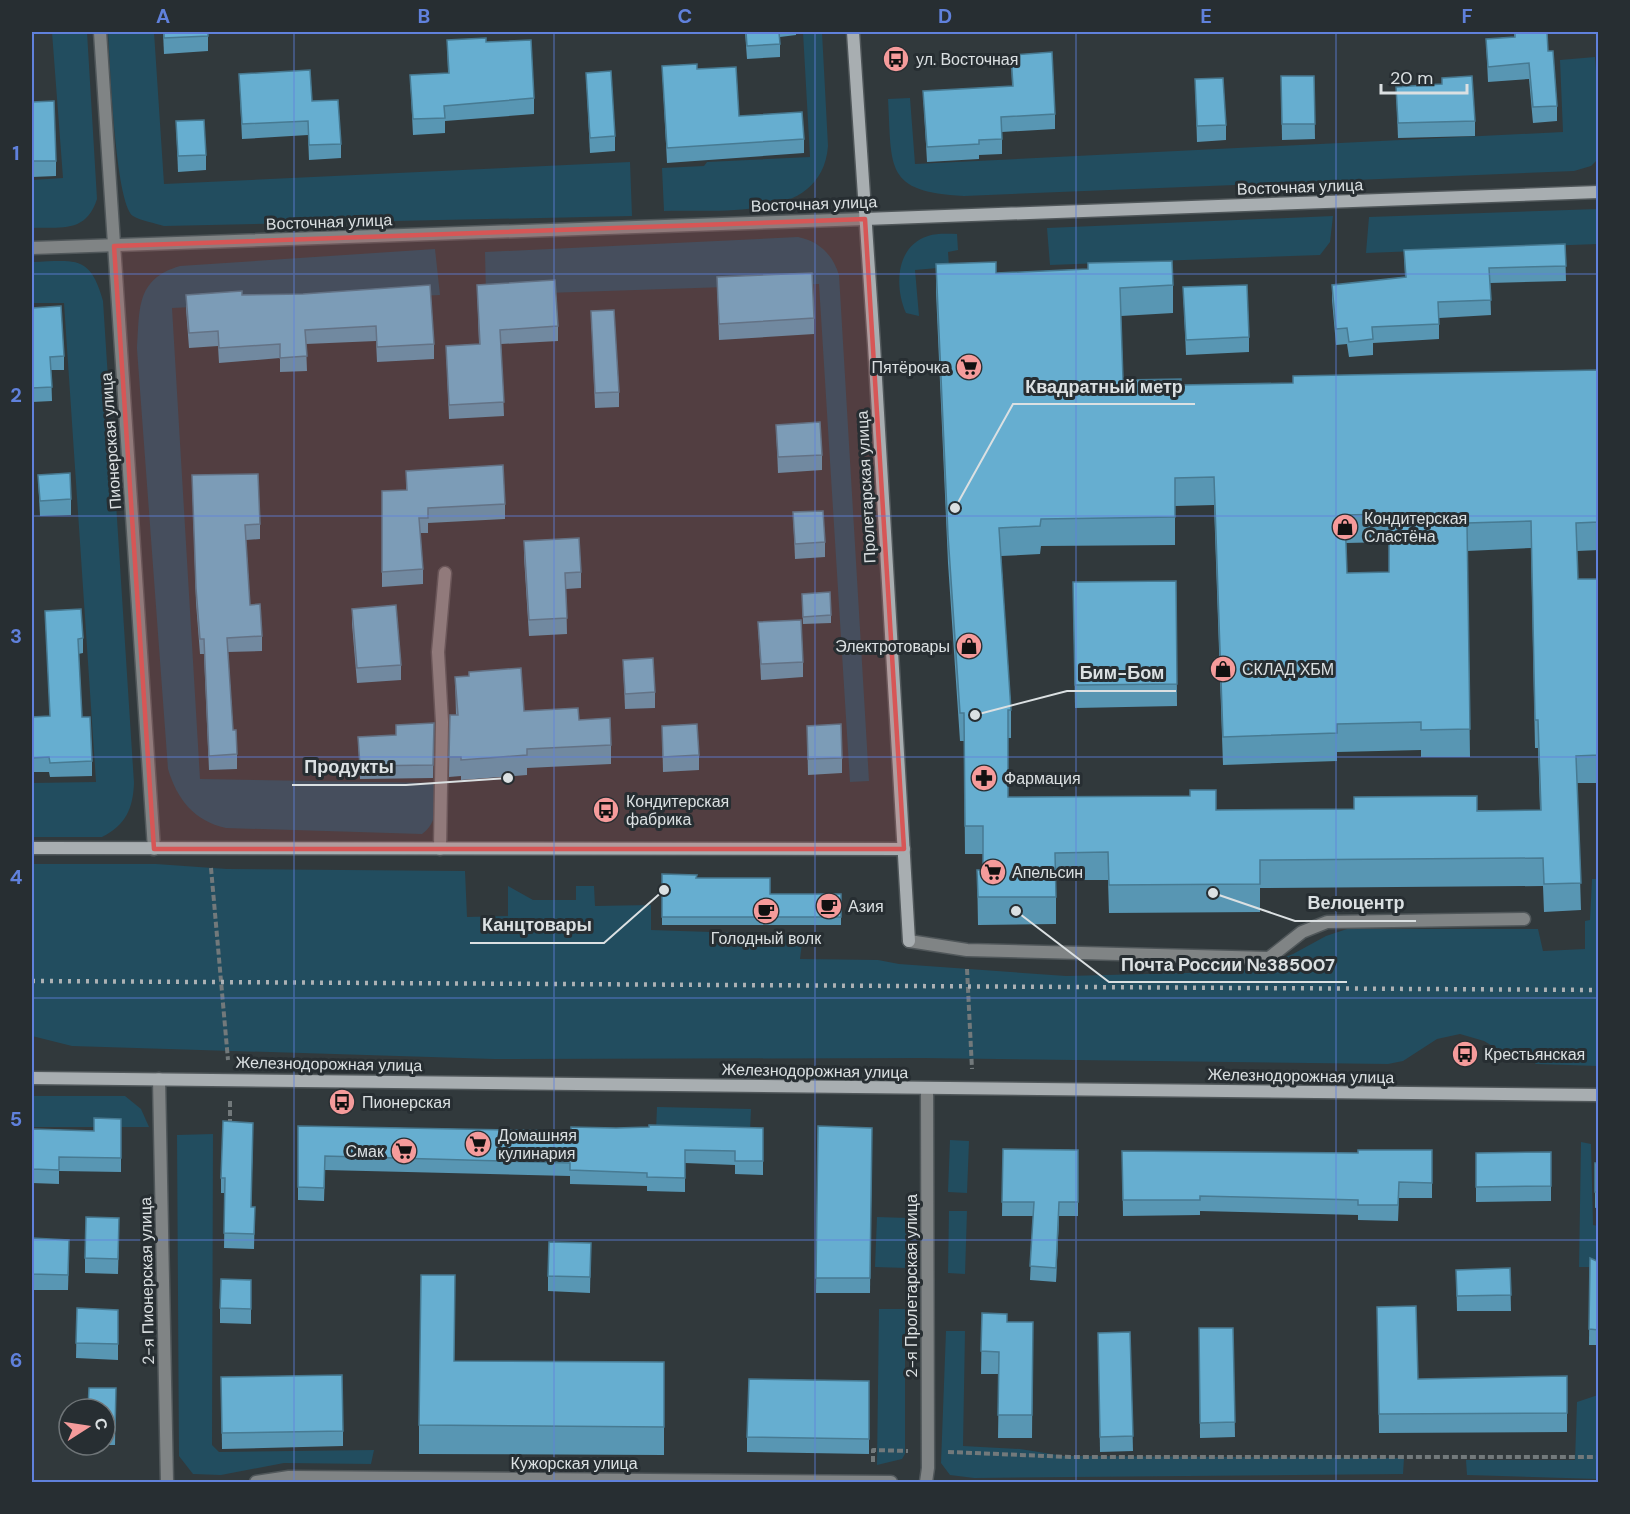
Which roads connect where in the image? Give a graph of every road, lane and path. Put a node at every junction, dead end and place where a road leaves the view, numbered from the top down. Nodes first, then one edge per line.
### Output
1 (100, 32) edge
2 (853, 32) edge
3 (1599, 192) edge
4 (865, 219) junction
5 (114, 246) junction
6 (32, 248) edge
7 (445, 573) dead end
8 (32, 848) edge
9 (154, 849) junction
10 (209, 849) junction
11 (440, 849) junction
12 (904, 849) junction
13 (1524, 919) dead end
14 (967, 950) junction
15 (32, 1078) edge
16 (159, 1079) junction
17 (230, 1080) junction
18 (927, 1089) junction
19 (973, 1089) junction
20 (1599, 1095) edge
21 (230, 1130) edge
22 (928, 1451) junction
23 (1599, 1457) edge
24 (873, 1467) dead end
25 (168, 1482) edge
26 (256, 1482) edge
27 (891, 1482) edge
28 (926, 1482) edge

1 - 5 street, Пионерская улица
2 - 4 street, Пролетарская улица
3 - 4 street, Восточная улица
4 - 5 street, Восточная улица
4 - 12 street, Пролетарская улица
5 - 6 street, Восточная улица
5 - 9 street, Пионерская улица
7 - 11 street
8 - 9 street
9 - 10 street
10 - 11 street
10 - 17 path
11 - 12 street
12 - 14 street, Пролетарская улица
13 - 14 street
14 - 19 path
15 - 16 street, Железнодорожная улица
16 - 17 street, Железнодорожная улица
16 - 25 street, 2-я Пионерская улица
17 - 18 street, Железнодорожная улица
17 - 21 path
18 - 19 street, Железнодорожная улица
18 - 22 street, 2-я Пролетарская улица
19 - 20 street, Железнодорожная улица
22 - 23 path
22 - 24 path
22 - 28 street, 2-я Пролетарская улица
26 - 27 street, Кужорская улица

